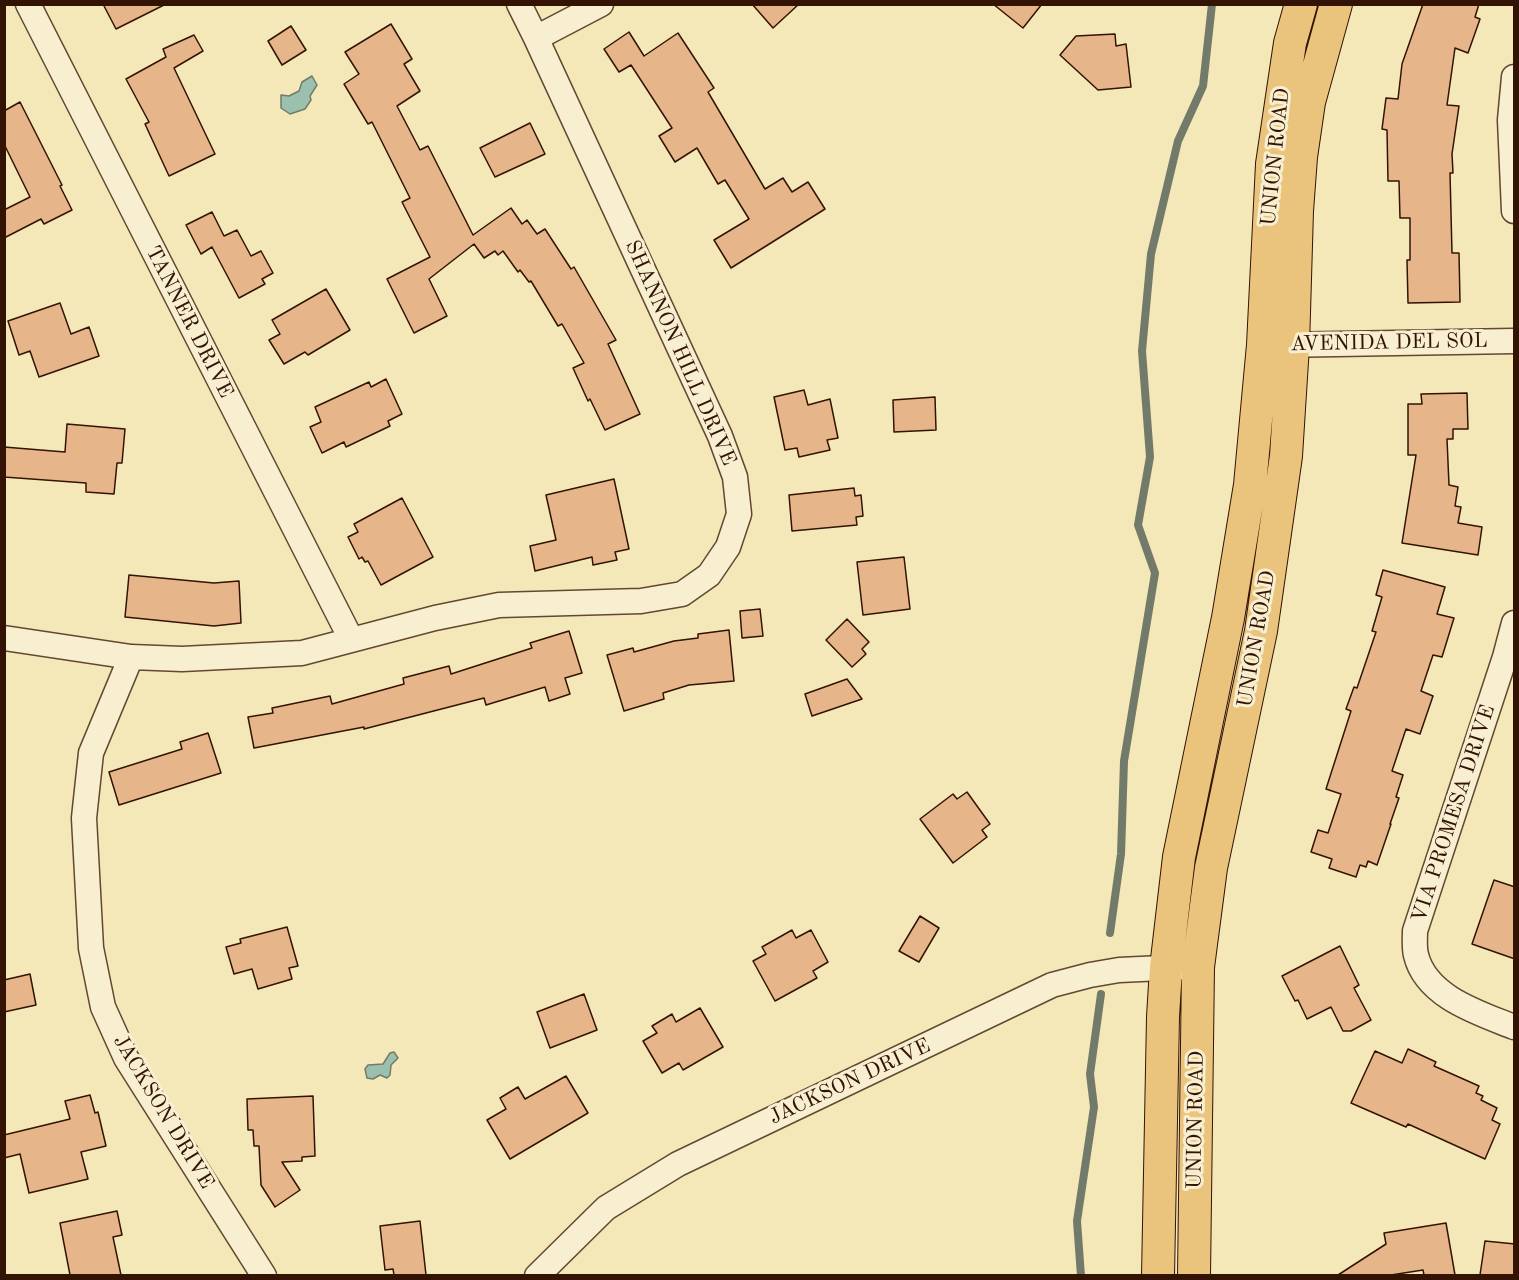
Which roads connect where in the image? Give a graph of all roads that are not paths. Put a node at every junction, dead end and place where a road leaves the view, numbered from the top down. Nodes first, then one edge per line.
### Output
1 (28, 4) edge
2 (519, 4) edge
3 (601, 4) edge
4 (1302, 4) edge
5 (1336, 4) edge
6 (536, 38) junction
7 (1515, 77) edge
8 (1513, 171) edge
9 (1515, 211) edge
10 (1515, 341) edge
11 (1278, 345) junction
12 (1515, 622) edge
13 (4, 638) edge
14 (351, 639) junction
15 (130, 657) junction
16 (1198, 967) junction
17 (1166, 968) junction
18 (1515, 1027) edge
19 (264, 1275) edge
20 (537, 1275) edge
21 (1158, 1275) edge
22 (1194, 1275) edge

1 - 14 street, TANNER DRIVE
2 - 6 street, SHANNON HILL DRIVE
3 - 6 street
4 - 11 main road, UNION ROAD
5 - 11 main road, UNION ROAD
6 - 14 street, SHANNON HILL DRIVE
7 - 8 street
8 - 9 street
10 - 11 street, AVENIDA DEL SOL
11 - 16 main road, UNION ROAD
11 - 17 main road, UNION ROAD
12 - 18 street, VIA PROMESA DRIVE
13 - 15 street, SHANNON HILL DRIVE
14 - 15 street, SHANNON HILL DRIVE
15 - 19 street, JACKSON DRIVE
16 - 17 street, JACKSON DRIVE
16 - 22 main road, UNION ROAD
17 - 20 street, JACKSON DRIVE
17 - 21 main road, UNION ROAD

